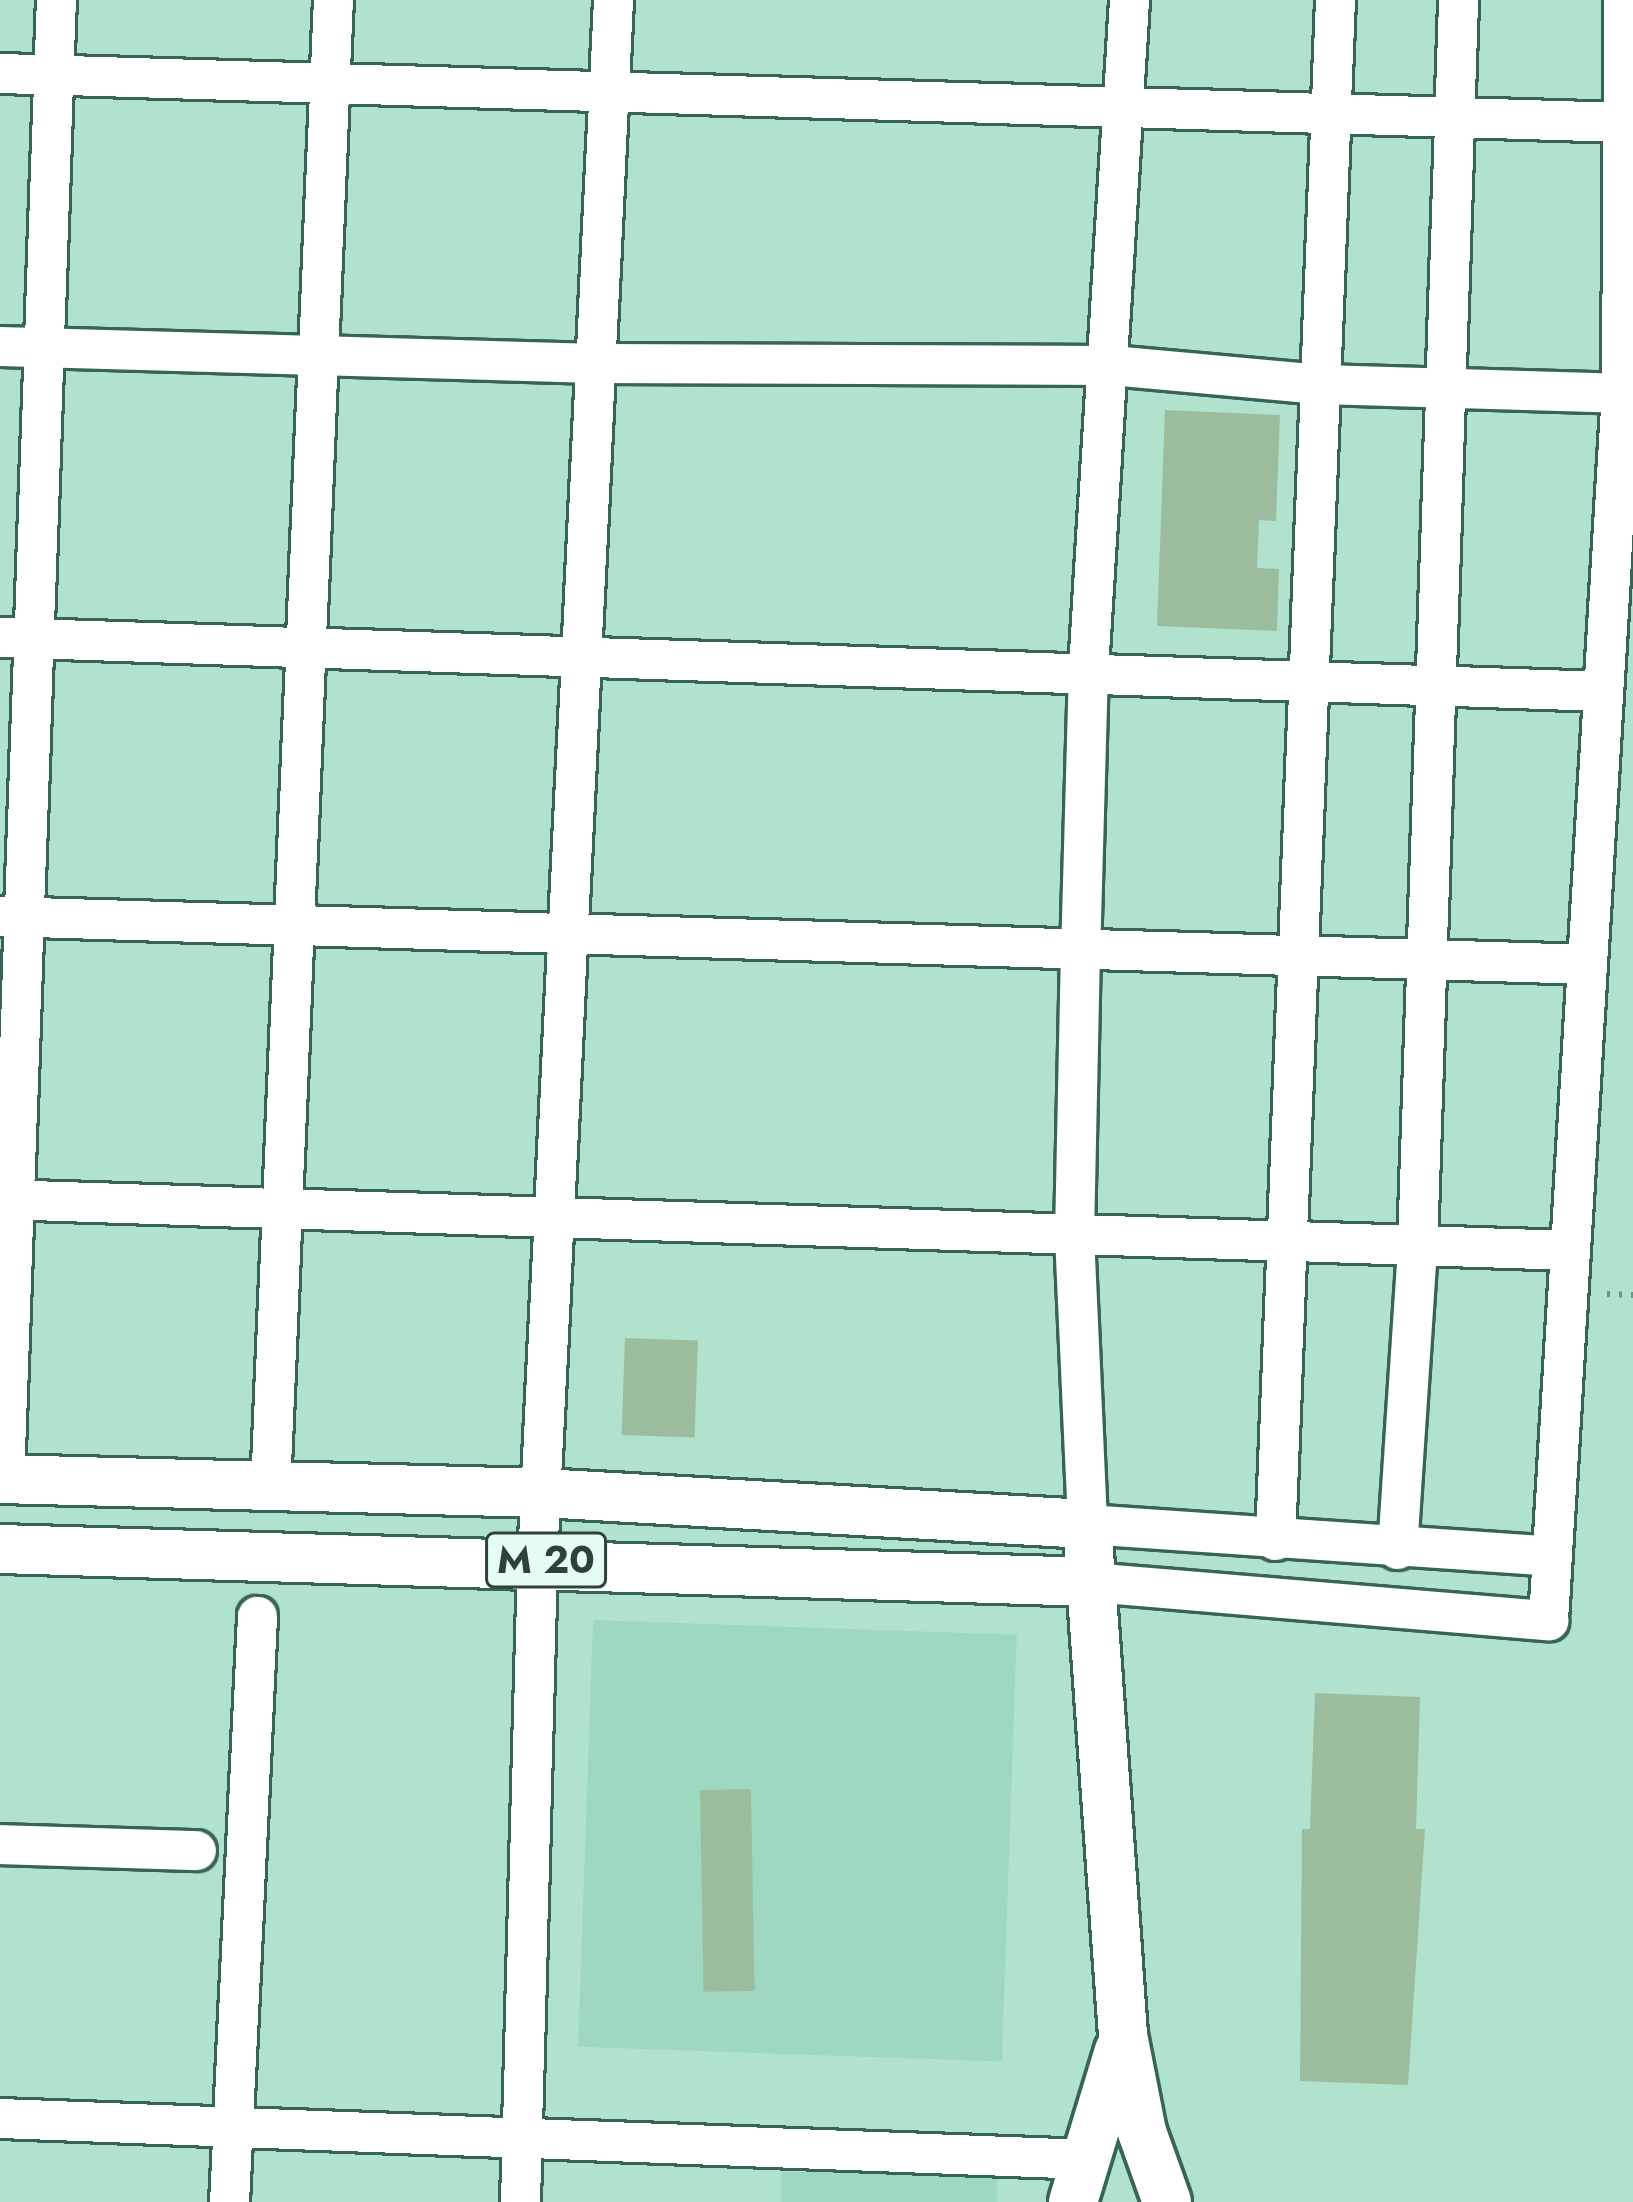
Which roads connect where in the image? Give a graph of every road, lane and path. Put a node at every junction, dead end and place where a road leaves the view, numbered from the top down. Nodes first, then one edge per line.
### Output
1 (56, 0) edge
2 (333, 0) edge
3 (613, 0) edge
4 (1129, 0) edge
5 (1335, 0) edge
6 (1458, 0) edge
7 (1623, 0) edge
8 (0, 73) edge
9 (54, 75) junction
10 (329, 83) junction
11 (608, 92) junction
12 (1127, 103) junction
13 (1330, 114) junction
14 (1455, 118) junction
15 (1623, 122) junction
16 (0, 346) edge
17 (45, 347) junction
18 (317, 355) junction
19 (596, 363) junction
20 (1111, 365) junction
21 (1320, 384) junction
22 (1443, 387) junction
23 (1622, 392) junction
24 (18, 637) edge
25 (305, 647) junction
26 (582, 656) junction
27 (1088, 669) junction
28 (1308, 681) junction
29 (1436, 686) junction
30 (1602, 691) junction
31 (13, 916) edge
32 (292, 925) junction
33 (568, 933) junction
34 (1080, 949) junction
35 (1297, 955) junction
36 (1427, 959) junction
37 (1585, 964) junction
38 (8, 1199) edge
39 (280, 1208) junction
40 (555, 1217) junction
41 (1074, 1234) junction
42 (1286, 1241) junction
43 (1417, 1245) junction
44 (1567, 1250) junction
45 (2, 1479) edge
46 (270, 1489) junction
47 (542, 1493) junction
48 (1087, 1524) junction
49 (1275, 1540) junction
50 (0, 1549) edge
51 (1397, 1549) junction
52 (1547, 1555) junction
53 (537, 1560) junction
54 (1091, 1582) junction
55 (257, 1616) dead end
56 (0, 1844) edge
57 (196, 1850) dead end
58 (1123, 2035) junction
59 (0, 2118) edge
60 (233, 2128) junction
61 (522, 2134) junction
62 (1080, 2181) edge
63 (229, 2202) edge
64 (520, 2202) edge
65 (1167, 2202) edge

1 - 9 street
2 - 10 street
3 - 11 street
4 - 12 street
5 - 13 street
6 - 14 street
7 - 15 street
8 - 9 street
9 - 10 street
9 - 17 street
10 - 11 street
10 - 18 street
11 - 12 street
11 - 19 street
12 - 13 street
12 - 20 street
13 - 14 street
13 - 21 street
14 - 15 street
14 - 22 street
15 - 23 street
16 - 17 street
17 - 18 street
17 - 24 street
18 - 19 street
18 - 25 street
19 - 20 street
19 - 26 street
20 - 21 street
20 - 27 street
21 - 22 street
21 - 28 street
22 - 23 street
22 - 29 street
23 - 30 street
24 - 25 street
24 - 31 street
25 - 26 street
25 - 32 street
26 - 27 street
26 - 33 street
27 - 28 street
27 - 34 street
28 - 29 street
28 - 35 street
29 - 30 street
29 - 36 street
30 - 37 street
31 - 32 street
31 - 38 street
32 - 33 street
32 - 39 street
33 - 34 street
33 - 40 street
34 - 35 street
34 - 41 street
35 - 36 street
35 - 42 street
36 - 37 street
36 - 43 street
37 - 44 street
38 - 39 street
38 - 45 street
39 - 40 street
39 - 46 street
40 - 41 street
40 - 47 street
41 - 42 street
41 - 48 street
42 - 43 street
42 - 49 street
43 - 44 street
43 - 51 street
44 - 52 street
45 - 46 main road, M 20
46 - 47 main road, M 20
47 - 48 main road, M 20
47 - 53 street
48 - 49 street
48 - 54 main road
49 - 51 street
50 - 53 main road, M 20
51 - 52 street
52 - 54 street
53 - 54 main road, M 20
53 - 61 street
54 - 58 main road
55 - 60 street
56 - 57 street
58 - 62 main road
58 - 65 main road
59 - 60 street
60 - 61 street
60 - 63 street
61 - 62 street
61 - 64 street

